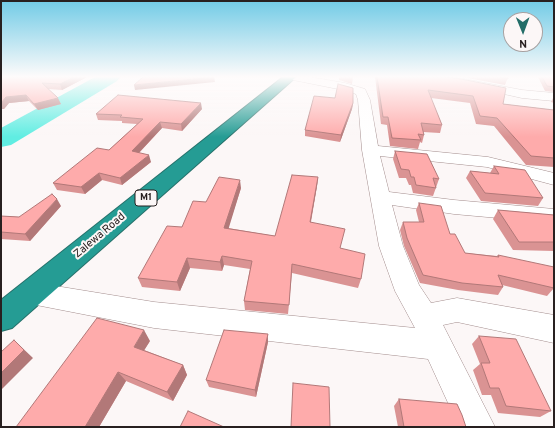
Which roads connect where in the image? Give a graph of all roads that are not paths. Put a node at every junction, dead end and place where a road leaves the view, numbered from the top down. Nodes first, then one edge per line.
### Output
1 (267, 97) edge
2 (363, 97) edge
3 (370, 150) junction
4 (554, 179) edge
5 (381, 196) junction
6 (554, 216) edge
7 (31, 294) junction
8 (424, 317) junction
9 (1, 318) edge
10 (554, 329) edge
11 (437, 345) junction
12 (477, 427) edge

1 - 7 highway, Zalewa Road / M1
2 - 3 street
3 - 4 street
3 - 5 street
5 - 6 street
5 - 8 street
7 - 9 highway, Zalewa Road / M1
7 - 11 street
8 - 10 street
8 - 11 street
11 - 12 street

